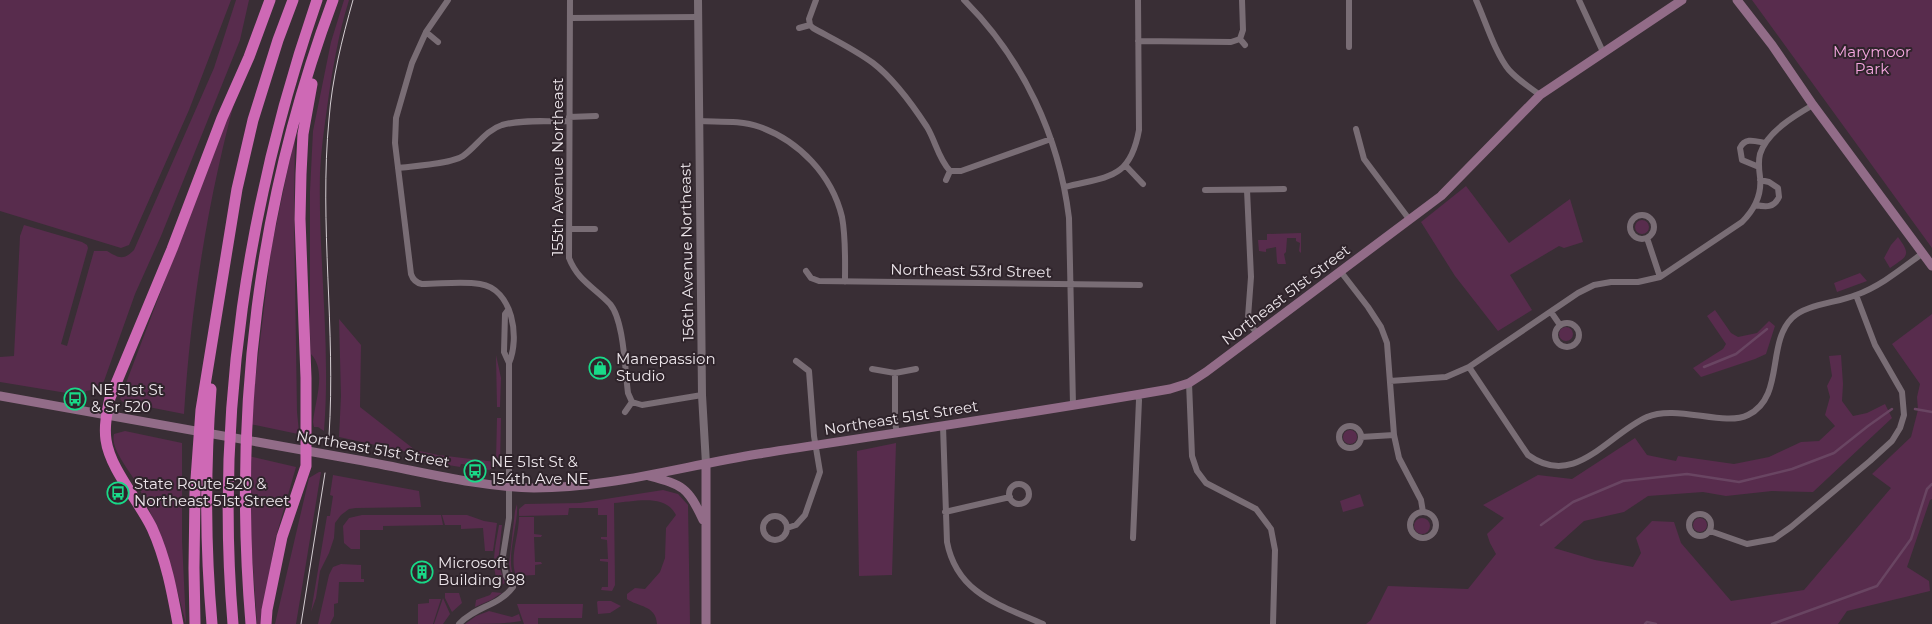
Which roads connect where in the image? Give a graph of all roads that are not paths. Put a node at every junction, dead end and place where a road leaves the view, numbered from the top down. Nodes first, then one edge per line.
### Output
1 (270, 0) edge
2 (293, 0) edge
3 (317, 0) edge
4 (334, 0) edge
5 (448, 0) edge
6 (570, 0) edge
7 (698, 0) edge
8 (816, 0) edge
9 (964, 0) edge
10 (1138, 0) edge
11 (1242, 0) edge
12 (1350, 0) edge
13 (1476, 0) edge
14 (1579, 0) edge
15 (1682, 0) edge
16 (1737, 0) edge
17 (698, 17) junction
18 (570, 18) junction
19 (810, 25) junction
20 (799, 28) dead end
21 (426, 32) junction
22 (1240, 39) junction
23 (1138, 41) junction
24 (438, 42) dead end
25 (1245, 45) dead end
26 (1349, 47) dead end
27 (1603, 52) junction
28 (1540, 95) junction
29 (1813, 105) junction
30 (596, 116) dead end
31 (569, 119) junction
32 (699, 121) junction
33 (1356, 129) dead end
34 (1051, 139) junction
35 (1765, 143) junction
36 (1126, 166) junction
37 (1759, 167) junction
38 (398, 168) junction
39 (950, 171) junction
40 (946, 180) dead end
41 (1760, 180) junction
42 (1143, 184) dead end
43 (1065, 187) junction
44 (1284, 189) dead end
45 (1205, 190) dead end
46 (1246, 190) junction
47 (1755, 205) junction
48 (1409, 219) junction
49 (569, 229) junction
50 (595, 229) dead end
51 (1647, 238) dead end
52 (1923, 253) junction
53 (1932, 266) edge
54 (806, 271) dead end
55 (1341, 272) junction
56 (1660, 277) junction
57 (845, 282) junction
58 (1071, 285) junction
59 (1140, 285) dead end
60 (1856, 296) junction
61 (218, 308) junction
62 (1551, 312) junction
63 (1560, 325) dead end
64 (1258, 334) junction
65 (796, 361) dead end
66 (1469, 366) junction
67 (872, 369) dead end
68 (916, 369) dead end
69 (895, 373) junction
70 (1390, 381) junction
71 (1189, 383) junction
72 (1137, 394) junction
73 (702, 395) junction
74 (0, 396) edge
75 (632, 402) junction
76 (1073, 405) junction
77 (625, 412) dead end
78 (106, 414) junction
79 (943, 426) junction
80 (897, 433) junction
81 (1394, 436) junction
82 (1361, 437) dead end
83 (815, 446) junction
84 (306, 451) junction
85 (706, 464) junction
86 (646, 475) junction
87 (510, 487) junction
88 (1010, 497) dead end
89 (945, 512) junction
90 (1423, 512) junction
91 (705, 523) junction
92 (787, 528) dead end
93 (1710, 531) dead end
94 (1133, 538) dead end
95 (178, 624) edge
96 (196, 624) edge
97 (212, 624) edge
98 (233, 624) edge
99 (251, 624) edge
100 (266, 624) edge
101 (459, 624) edge
102 (706, 624) edge
103 (1043, 624) edge
104 (1273, 624) edge

1 - 78 highway
2 - 61 highway
3 - 98 highway
4 - 84 highway
4 - 99 highway
5 - 21 street
6 - 18 street, 155th Avenue Northeast
7 - 17 street, 156th Avenue Northeast
8 - 19 street
9 - 34 street
10 - 23 street
11 - 22 street
12 - 26 street
13 - 28 street
14 - 27 street
15 - 27 main road, Northeast 51st Street
16 - 29 main road
17 - 18 street
17 - 32 street, 156th Avenue Northeast
18 - 31 street, 155th Avenue Northeast
19 - 20 street
19 - 39 street
21 - 24 street
21 - 38 street
22 - 23 street
22 - 25 street
23 - 36 street
27 - 28 main road, Northeast 51st Street
28 - 48 main road, Northeast 51st Street
29 - 35 street
29 - 52 main road
30 - 31 street
31 - 38 street
31 - 49 street, 155th Avenue Northeast
32 - 57 street
32 - 73 street, 156th Avenue Northeast
33 - 48 street
34 - 39 street
34 - 43 street
35 - 37 street
35 - 37 street
36 - 42 street
36 - 43 street
37 - 41 street
38 - 87 street
39 - 40 street
41 - 47 street
41 - 47 street
43 - 58 street
44 - 46 street
45 - 46 street
46 - 64 street
47 - 56 street
48 - 55 main road, Northeast 51st Street
49 - 50 street
49 - 75 street, 155th Avenue Northeast
51 - 56 street
52 - 53 main road
52 - 60 street
54 - 57 street, Northeast 53rd Street
55 - 64 main road, Northeast 51st Street
55 - 70 street
56 - 62 street
57 - 58 street, Northeast 53rd Street
58 - 59 street, Northeast 53rd Street
58 - 76 street
60 - 66 street
60 - 93 street
61 - 96 highway
61 - 97 highway
62 - 63 street
62 - 66 street
64 - 71 main road, Northeast 51st Street
65 - 83 street
66 - 70 street
67 - 69 street
68 - 69 street
69 - 80 street
70 - 81 street
71 - 72 main road, Northeast 51st Street
71 - 104 street
72 - 76 main road, Northeast 51st Street
72 - 94 street
73 - 75 street
73 - 85 street, 156th Avenue Northeast
74 - 78 main road, Northeast 51st Street
75 - 77 street
76 - 79 main road, Northeast 51st Street
78 - 84 main road, Northeast 51st Street
78 - 95 highway
79 - 80 main road, Northeast 51st Street
79 - 89 street
80 - 83 main road, Northeast 51st Street
81 - 82 street
81 - 90 street
83 - 85 main road, Northeast 51st Street
83 - 92 street
84 - 87 main road, Northeast 51st Street
84 - 100 highway
85 - 86 main road, Northeast 51st Street
85 - 91 main road, 156th Avenue Northeast
86 - 87 main road, Northeast 51st Street
86 - 91 main road
87 - 101 street
88 - 89 street
89 - 103 street
90 - 90 street
91 - 102 main road, 156th Avenue Northeast

